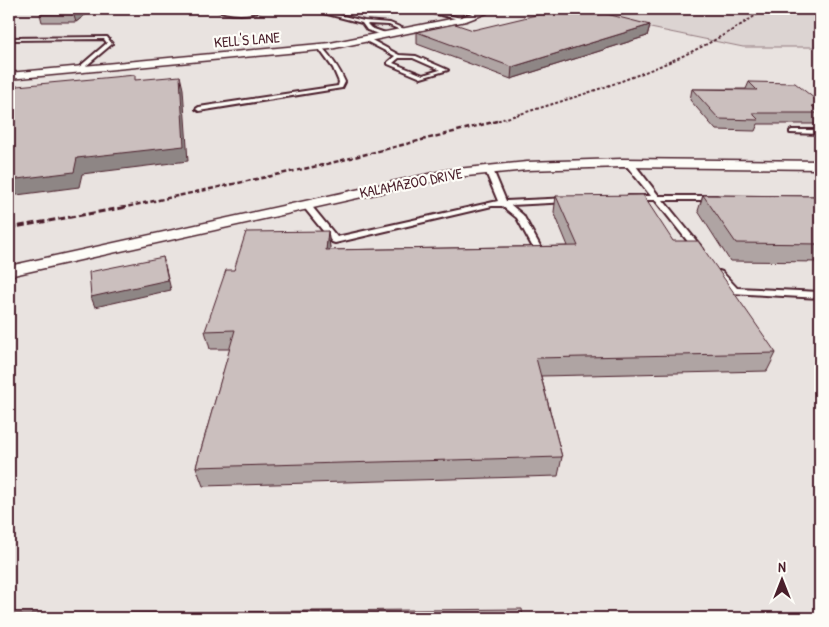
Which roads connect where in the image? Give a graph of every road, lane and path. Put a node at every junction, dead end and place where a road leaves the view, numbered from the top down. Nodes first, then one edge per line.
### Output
1 (216, 9) edge
2 (262, 9) edge
3 (310, 9) edge
4 (417, 9) edge
5 (474, 9) edge
6 (484, 11) joint
7 (463, 19) junction
8 (364, 22) junction
9 (407, 30) junction
10 (386, 35) junction
11 (9, 38) edge
12 (366, 39) junction
13 (319, 48) junction
14 (398, 56) junction
15 (80, 69) junction
16 (9, 76) edge
17 (198, 109) dead end
18 (792, 132) dead end
19 (820, 132) edge
20 (629, 163) junction
21 (819, 166) edge
22 (489, 170) junction
23 (654, 197) junction
24 (626, 198) edge
25 (723, 198) edge
26 (579, 200) edge
27 (503, 203) junction
28 (306, 205) junction
29 (540, 253) edge
30 (9, 271) edge
31 (820, 295) edge

1 - 2 lane
3 - 8 lane
4 - 7 lane
5 - 6 lane
6 - 7 street, KELL'S LANE
7 - 9 street, KELL'S LANE
8 - 9 lane
8 - 10 lane
9 - 10 street, KELL'S LANE
10 - 12 street, KELL'S LANE
11 - 15 lane
12 - 13 street, KELL'S LANE
12 - 14 lane
13 - 15 street, KELL'S LANE
13 - 17 lane
14 - 14 lane
15 - 16 street, KELL'S LANE
18 - 19 lane
20 - 21 street, KALAMAZOO DRIVE
20 - 22 street, KALAMAZOO DRIVE
20 - 23 lane
22 - 27 lane
22 - 28 street, KALAMAZOO DRIVE
23 - 24 lane
23 - 25 lane
23 - 31 lane
26 - 27 lane
27 - 28 lane
27 - 29 lane
28 - 30 street, KALAMAZOO DRIVE

